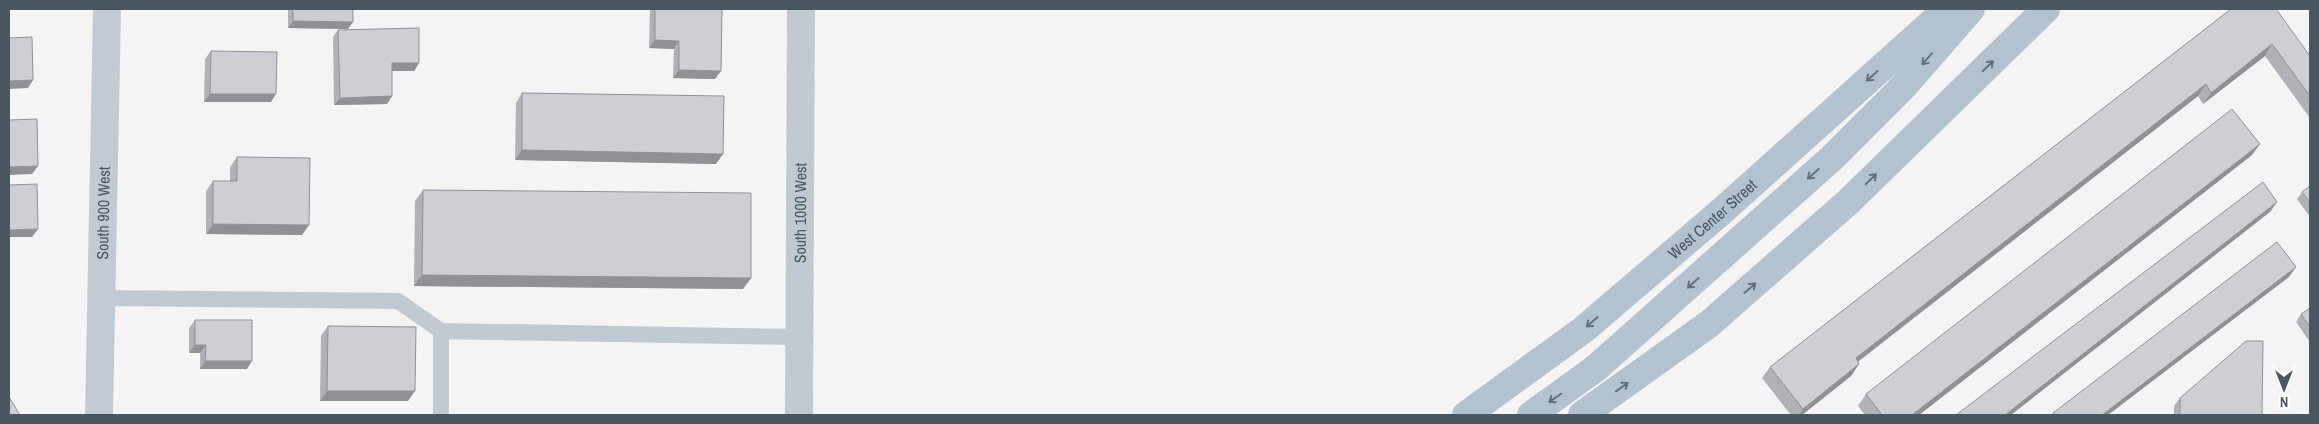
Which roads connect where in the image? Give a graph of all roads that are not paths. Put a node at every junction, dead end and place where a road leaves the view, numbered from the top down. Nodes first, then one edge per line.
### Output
1 (107, 9) edge
2 (801, 9) edge
3 (1947, 9) edge
4 (1971, 9) edge
5 (2046, 9) edge
6 (100, 298) junction
7 (441, 331) junction
8 (798, 337) junction
9 (99, 415) edge
10 (441, 415) edge
11 (799, 415) edge
12 (1466, 415) edge
13 (1531, 415) edge
14 (1582, 415) edge

1 - 6 street, South 900 West
2 - 8 street, South 1000 West
3 -> 12 main road, West Center Street
4 -> 13 main road
14 -> 5 main road
6 - 7 lane
6 - 9 street, South 900 West
7 - 8 lane
7 - 10 lane
8 - 11 street, South 1000 West

